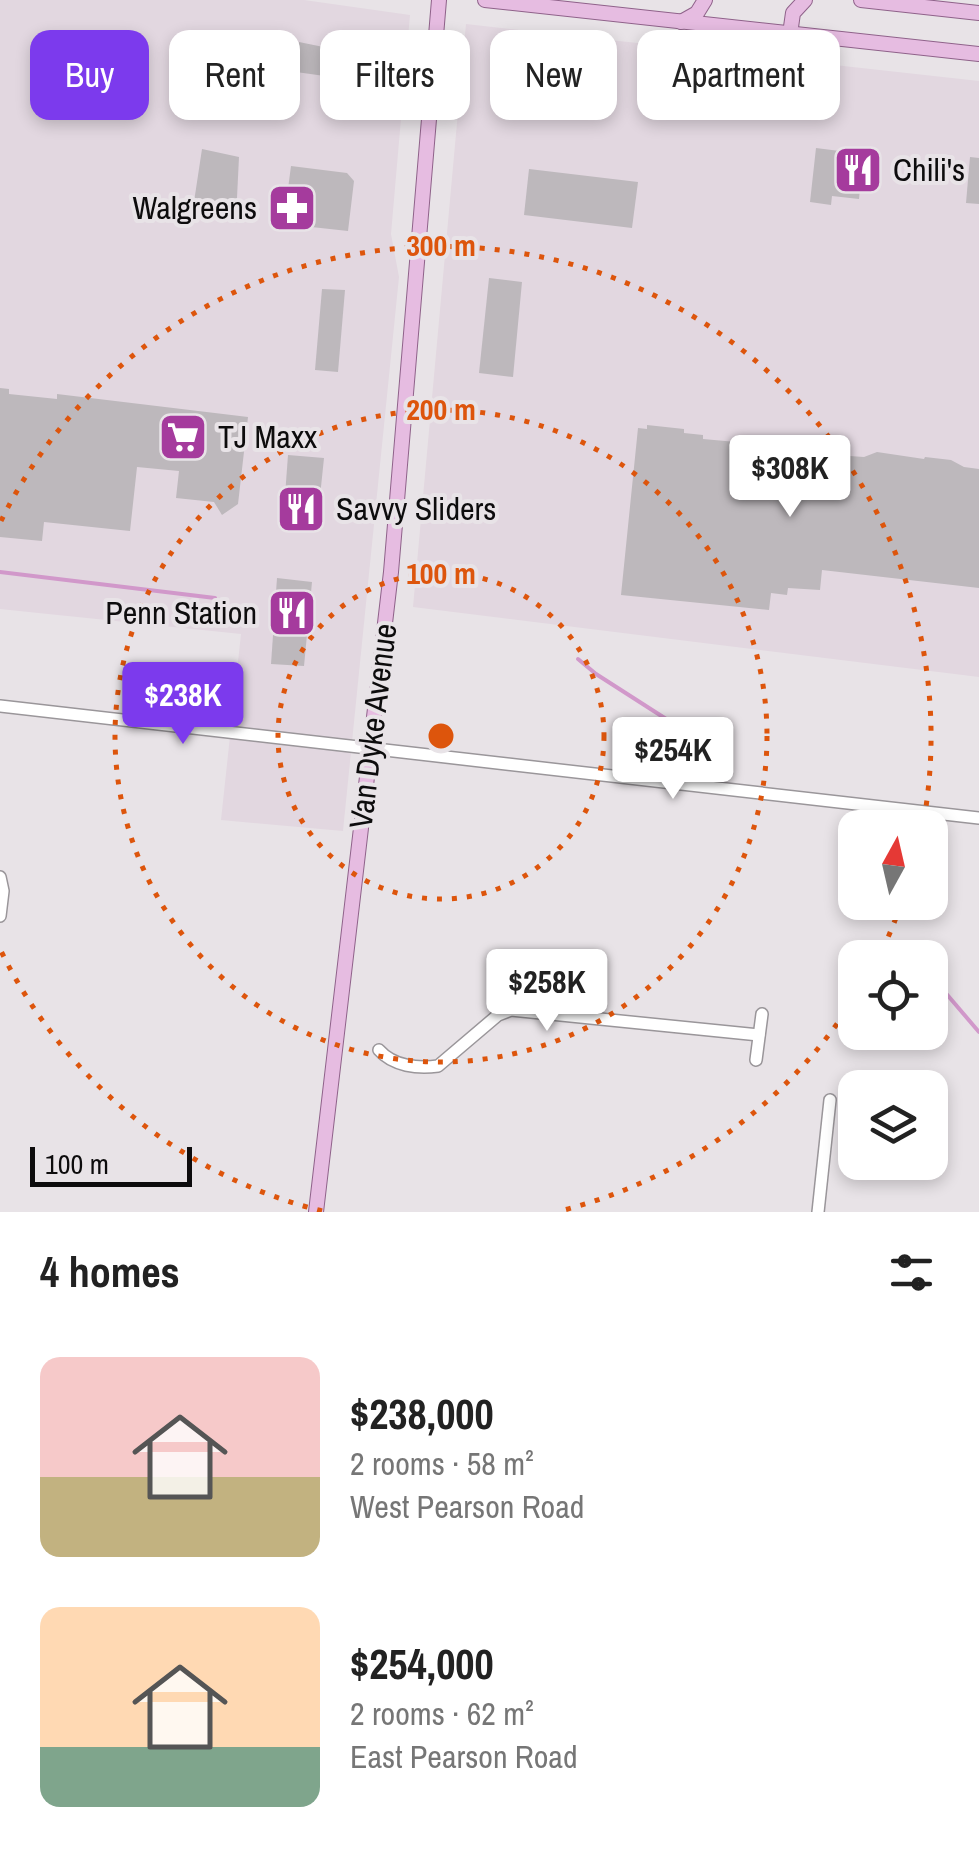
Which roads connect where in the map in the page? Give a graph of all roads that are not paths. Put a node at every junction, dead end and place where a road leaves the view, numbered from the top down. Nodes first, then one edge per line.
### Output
1 (440, 0) edge
2 (485, 0) edge
3 (705, 0) edge
4 (805, 0) edge
5 (861, 0) edge
6 (979, 13) edge
7 (681, 22) junction
8 (754, 30) edge
9 (790, 30) edge
10 (840, 39) edge
11 (979, 54) edge
12 (0, 706) edge
13 (371, 747) junction
14 (979, 818) edge
15 (0, 877) edge
16 (0, 916) edge
17 (762, 1014) dead end
18 (759, 1035) junction
19 (379, 1050) dead end
20 (756, 1060) dead end
21 (830, 1100) dead end
22 (316, 1212) edge
23 (818, 1212) edge

1 - 13 main road, Van Dyke Avenue
2 - 7 main road
3 - 7 main road
4 - 9 main road
5 - 6 main road
7 - 8 main road
10 - 11 main road
12 - 13 street
13 - 14 street
13 - 22 main road, Van Dyke Avenue
15 - 16 street
17 - 18 street
18 - 19 street
18 - 20 street
21 - 23 street

